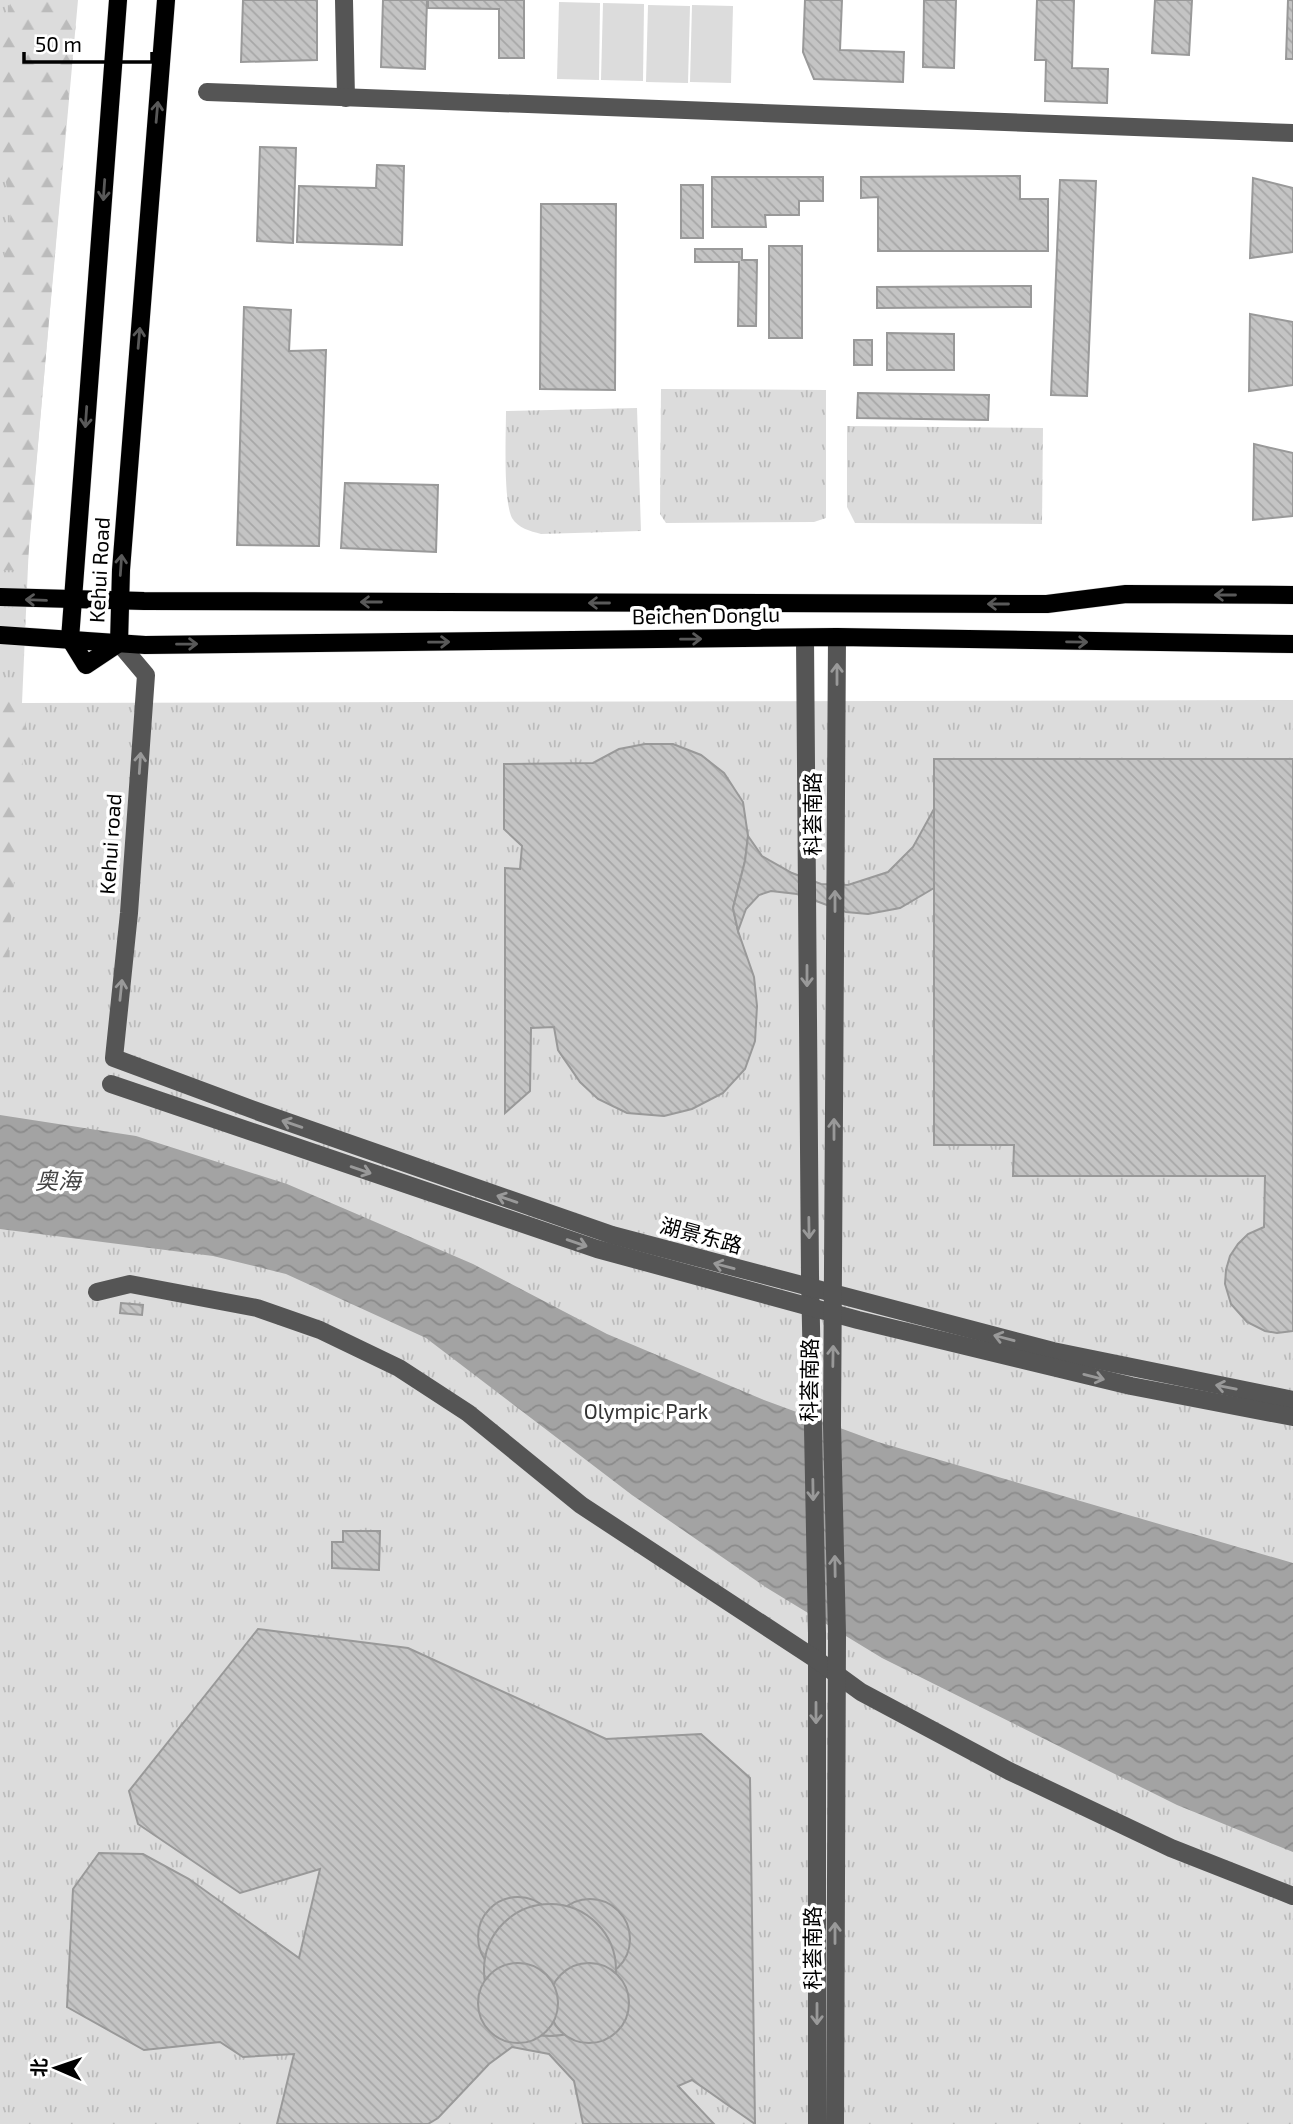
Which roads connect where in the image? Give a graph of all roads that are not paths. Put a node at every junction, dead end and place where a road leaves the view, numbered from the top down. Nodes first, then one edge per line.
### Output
1 (118, 0) edge
2 (166, 0) edge
3 (344, 0) edge
4 (207, 92) dead end
5 (346, 97) junction
6 (1293, 133) edge
7 (1293, 595) edge
8 (0, 597) edge
9 (72, 600) junction
10 (120, 601) junction
11 (0, 635) edge
12 (837, 637) junction
13 (805, 638) junction
14 (70, 639) junction
15 (119, 643) junction
16 (1293, 645) edge
17 (114, 1058) joint
18 (111, 1084) dead end
19 (186, 1085) junction
20 (177, 1107) junction
21 (97, 1292) dead end
22 (835, 1296) junction
23 (811, 1298) junction
24 (834, 1314) junction
25 (1293, 1400) edge
26 (1293, 1417) edge
27 (817, 1660) junction
28 (836, 1675) junction
29 (1293, 1896) edge
30 (817, 2124) edge
31 (835, 2124) edge

1 -> 9 main road, Kehui Road
10 -> 2 main road, Kehui Road
3 - 5 street
4 - 5 street
5 - 6 street
7 -> 10 main road, Beichen Donglu
9 -> 8 main road, Beichen Donglu
9 - 10 main road, Beichen Donglu
9 - 14 main road, Kehui Road
10 - 15 main road, Kehui Road
11 - 14 main road
12 - 13 main road, Beichen Donglu
12 -> 16 main road, Beichen Donglu
22 -> 12 street, 科荟南路
15 -> 13 main road, Beichen Donglu
13 -> 23 street, 科荟南路
14 - 15 main road, Kehui Road
17 -> 15 street, Kehui road
17 - 19 street, 湖景东路
18 - 20 street, 湖景东路
19 - 20 street
23 -> 19 street, 湖景东路
20 -> 23 street, 湖景东路
21 - 27 street
22 - 23 street, 湖景东路
22 - 24 street, 科荟南路
25 -> 22 street, 湖景东路
23 - 24 street, 湖景东路
23 -> 27 street, 科荟南路
24 -> 26 street, 湖景东路
28 -> 24 street, 科荟南路
27 - 28 street
27 -> 30 street, 科荟南路
28 - 29 street
31 -> 28 street, 科荟南路

